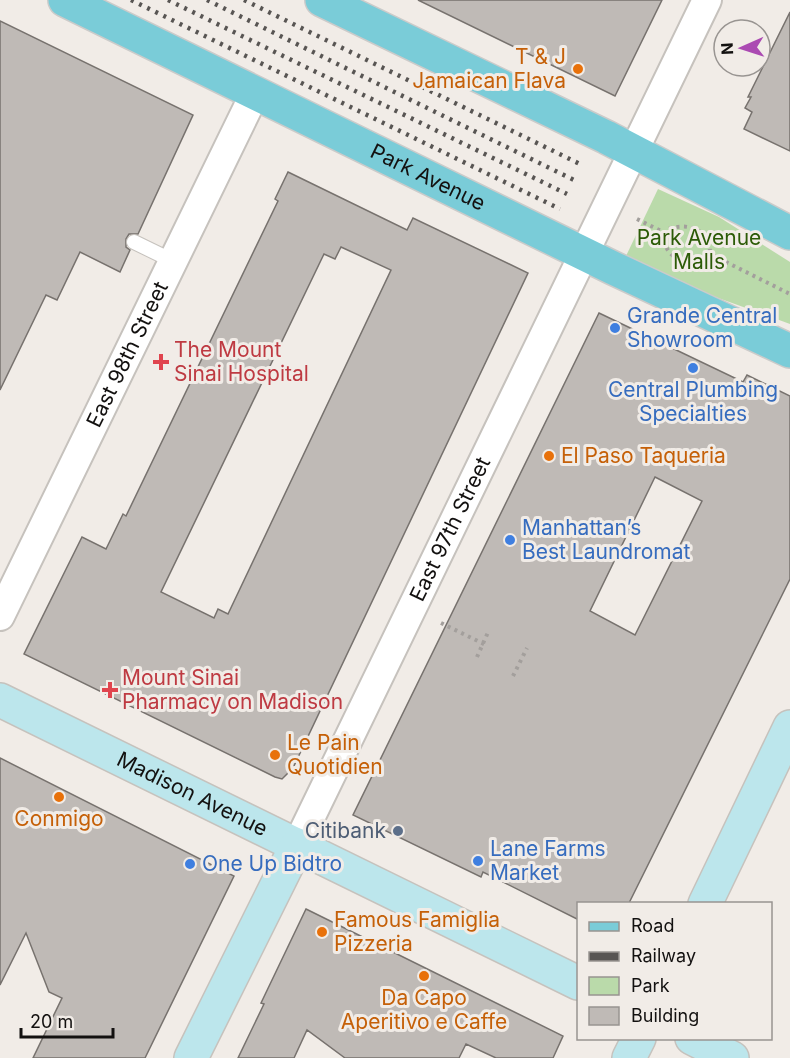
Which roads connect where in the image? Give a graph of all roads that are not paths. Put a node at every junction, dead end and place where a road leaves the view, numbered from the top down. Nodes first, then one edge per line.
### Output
1 (65, 0) edge
2 (322, 0) edge
3 (707, 0) edge
4 (255, 93) junction
5 (633, 151) junction
6 (790, 233) edge
7 (134, 242) dead end
8 (584, 253) junction
9 (173, 261) junction
10 (790, 351) edge
11 (0, 616) edge
12 (0, 700) edge
13 (790, 728) edge
14 (297, 845) junction
15 (705, 902) edge
16 (577, 982) edge
17 (638, 1040) edge
18 (696, 1040) edge
19 (191, 1058) edge
20 (629, 1058) edge
21 (732, 1058) edge

1 - 4 main road, Park Avenue
2 - 5 main road
3 - 5 street, East 97th Street
4 - 8 main road, Park Avenue
4 - 9 street, East 98th Street
5 - 6 main road
5 - 8 street, East 97th Street
7 - 9 lane
8 - 10 main road, Park Avenue
8 - 14 street, East 97th Street
9 - 11 street, East 98th Street
12 - 14 main road, Madison Avenue
13 - 15 main road
14 - 16 main road, Madison Avenue
14 - 19 main road, East 97th Street
17 - 20 main road
18 - 21 main road

